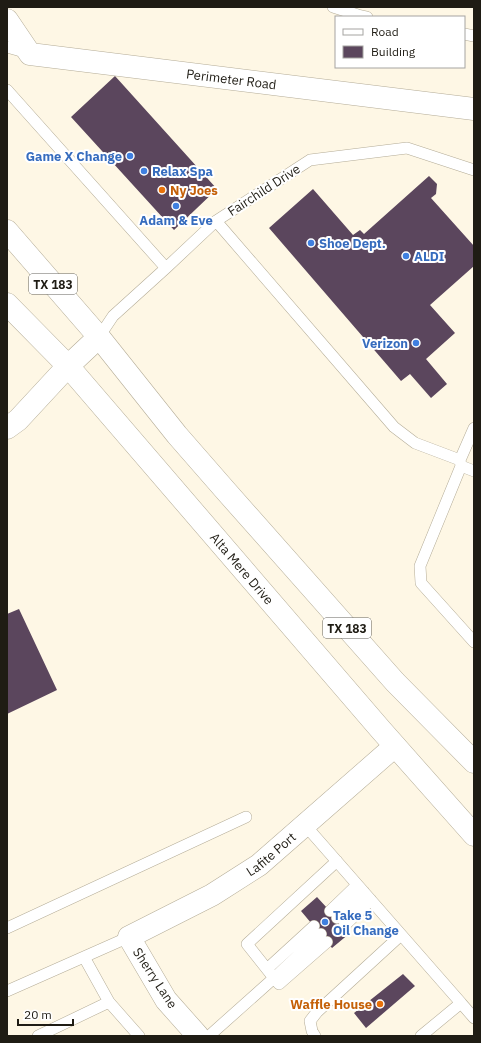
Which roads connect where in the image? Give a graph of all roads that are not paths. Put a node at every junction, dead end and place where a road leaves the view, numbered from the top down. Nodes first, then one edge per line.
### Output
1 (333, 7) edge
2 (362, 16) edge
3 (7, 20) edge
4 (7, 48) edge
5 (30, 54) junction
6 (7, 90) edge
7 (474, 109) edge
8 (474, 170) edge
9 (216, 222) junction
10 (7, 231) edge
11 (166, 268) junction
12 (7, 304) edge
13 (99, 337) junction
14 (68, 366) junction
15 (7, 428) edge
16 (474, 428) edge
17 (461, 463) junction
18 (474, 471) edge
19 (474, 642) edge
20 (395, 746) junction
21 (474, 762) edge
22 (246, 817) dead end
23 (305, 825) junction
24 (474, 835) edge
25 (337, 861) junction
26 (364, 892) junction
27 (7, 928) edge
28 (401, 934) junction
29 (129, 937) junction
30 (84, 957) junction
31 (270, 973) junction
32 (7, 991) edge
33 (109, 1002) junction
34 (461, 1003) junction
35 (474, 1018) edge
36 (38, 1036) edge
37 (139, 1036) edge
38 (198, 1036) edge
39 (209, 1036) edge
40 (315, 1036) edge
41 (421, 1036) edge

1 - 2 lane
3 - 5 main road
4 - 5 lane
5 - 7 main road, Perimeter Road
6 - 11 lane
8 - 9 lane, Fairchild Drive
9 - 11 lane, Fairchild Drive
9 - 17 lane
10 - 13 main road, TX 183
11 - 13 lane, Fairchild Drive
12 - 14 main road, Alta Mere Drive / TX 183
13 - 14 main road
13 - 21 main road, TX 183
14 - 15 main road
14 - 20 main road, Alta Mere Drive / TX 183
16 - 17 lane
17 - 18 lane
17 - 19 lane
20 - 23 main road, Lafite Port
20 - 24 main road, Alta Mere Drive / TX 183
22 - 27 lane
23 - 25 lane
23 - 29 main road, Lafite Port
25 - 26 lane
25 - 31 lane
26 - 26 lane
26 - 28 lane
28 - 34 lane
28 - 40 lane
29 - 30 lane
29 - 38 main road, Sherry Lane
30 - 32 lane
30 - 33 lane
31 - 31 lane
31 - 39 lane
33 - 36 lane
33 - 37 lane
34 - 35 lane
34 - 41 lane

